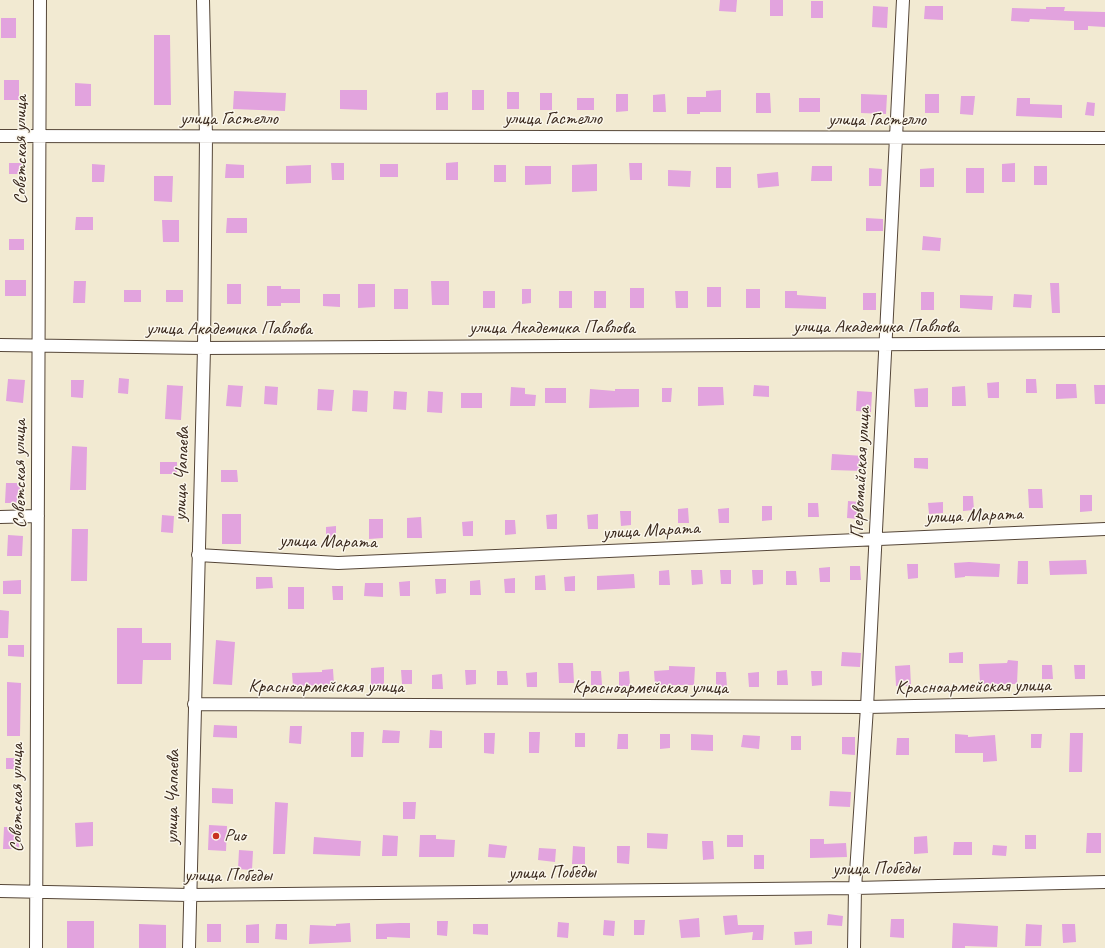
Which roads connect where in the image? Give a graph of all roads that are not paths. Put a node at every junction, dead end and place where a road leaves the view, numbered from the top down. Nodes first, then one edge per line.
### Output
1 (40, 0) edge
2 (203, 0) edge
3 (903, 0) edge
4 (0, 136) edge
5 (39, 136) junction
6 (206, 136) junction
7 (895, 138) junction
8 (1105, 138) edge
9 (1105, 342) edge
10 (0, 345) edge
11 (38, 345) junction
12 (885, 345) junction
13 (204, 348) junction
14 (38, 516) junction
15 (0, 517) edge
16 (1105, 529) edge
17 (875, 538) junction
18 (198, 555) junction
19 (1105, 702) edge
20 (194, 704) junction
21 (867, 707) junction
22 (1105, 882) edge
23 (855, 888) junction
24 (0, 891) edge
25 (35, 892) junction
26 (189, 895) junction
27 (36, 948) edge
28 (189, 948) edge
29 (854, 948) edge

1 - 5 street, Советская улица
2 - 6 street, улица Чапаева
3 - 7 street, Первомайская улица
4 - 5 street, улица Гастелло
5 - 6 street, улица Гастелло
5 - 11 street, Советская улица
6 - 7 street, улица Гастелло
6 - 13 street, улица Чапаева
7 - 8 street, улица Гастелло
7 - 12 street, Первомайская улица
9 - 12 street, улица Академика Павлова
10 - 11 street, улица Академика Павлова
11 - 13 street, улица Академика Павлова
11 - 14 street, Советская улица
12 - 13 street, улица Академика Павлова
12 - 17 street, Первомайская улица
13 - 18 street, улица Чапаева
14 - 15 street
14 - 25 street, Советская улица
16 - 17 street, улица Марата
17 - 18 street, улица Марата
17 - 21 street, Первомайская улица
18 - 20 street, улица Чапаева
19 - 21 street, Красноармейская улица
20 - 21 street, Красноармейская улица
20 - 26 street, улица Чапаева
21 - 23 street, Первомайская улица
22 - 23 street, улица Победы
23 - 26 street, улица Победы
23 - 29 street, Первомайская улица
24 - 25 street, улица Победы
25 - 26 street, улица Победы
25 - 27 street, Советская улица
26 - 28 street, улица Чапаева

